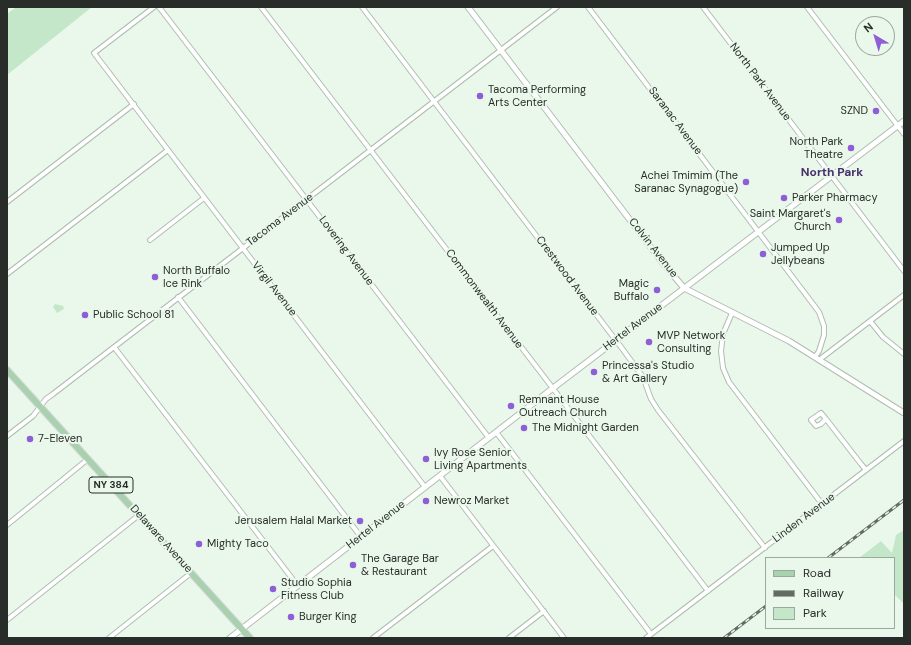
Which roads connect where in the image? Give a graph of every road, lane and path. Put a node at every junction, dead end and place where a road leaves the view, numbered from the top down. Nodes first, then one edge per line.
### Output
1 (154, 7) edge
2 (159, 7) edge
3 (261, 7) edge
4 (362, 7) edge
5 (468, 7) edge
6 (557, 7) edge
7 (588, 7) edge
8 (703, 7) edge
9 (807, 7) edge
10 (501, 50) junction
11 (434, 101) junction
12 (134, 104) junction
13 (904, 121) edge
14 (897, 126) junction
15 (904, 134) edge
16 (168, 150) junction
17 (370, 150) junction
18 (832, 176) junction
19 (204, 198) junction
20 (306, 200) junction
21 (7, 202) edge
22 (759, 232) junction
23 (150, 240) dead end
24 (242, 248) junction
25 (904, 271) edge
26 (7, 274) edge
27 (684, 288) junction
28 (904, 295) edge
29 (178, 297) junction
30 (732, 313) junction
31 (870, 321) junction
32 (616, 340) junction
33 (114, 347) junction
34 (904, 354) edge
35 (817, 358) junction
36 (7, 370) edge
37 (552, 389) junction
38 (40, 407) junction
39 (904, 413) edge
40 (826, 419) dead end
41 (496, 432) junction
42 (7, 436) edge
43 (489, 438) junction
44 (904, 441) edge
45 (88, 459) junction
46 (866, 470) junction
47 (440, 476) junction
48 (425, 487) junction
49 (822, 504) junction
50 (139, 515) junction
51 (7, 525) edge
52 (361, 537) junction
53 (493, 546) junction
54 (765, 548) junction
55 (191, 573) junction
56 (298, 586) junction
57 (708, 591) junction
58 (544, 611) junction
59 (7, 620) edge
60 (242, 629) junction
61 (652, 634) junction
62 (109, 638) edge
63 (230, 638) edge
64 (250, 638) edge
65 (373, 638) edge
66 (509, 638) edge
67 (564, 638) edge
68 (646, 638) edge

1 - 12 street, Virgil Avenue
2 - 20 street, Lovering Avenue
3 - 17 street, Commonwealth Avenue
4 - 11 street, Crestwood Avenue
5 - 10 street, Colvin Avenue
6 - 10 street, Tacoma Avenue
7 - 22 street, Saranac Avenue
8 - 18 street, North Park Avenue
9 - 14 street
10 - 11 street, Tacoma Avenue
10 - 27 street, Colvin Avenue
11 - 17 street, Tacoma Avenue
11 - 32 street, Crestwood Avenue
12 - 16 street, Virgil Avenue
12 - 21 street
13 - 14 street, Hertel Avenue
14 - 15 street
14 - 18 street, Hertel Avenue
16 - 19 street, Virgil Avenue
16 - 26 street
17 - 20 street, Tacoma Avenue
17 - 37 street, Commonwealth Avenue
18 - 22 street, Hertel Avenue
18 - 25 street, North Park Avenue
19 - 23 street
19 - 24 street, Virgil Avenue
20 - 24 street, Tacoma Avenue
20 - 43 street, Lovering Avenue
22 - 27 street, Hertel Avenue
22 - 35 street, Saranac Avenue
24 - 29 street, Tacoma Avenue
24 - 48 street, Virgil Avenue
27 - 30 street, Colvin Avenue
27 - 32 street, Hertel Avenue
28 - 31 street
29 - 33 street, Tacoma Avenue
29 - 52 street
30 - 35 street, Colvin Avenue
30 - 49 street
31 - 34 street
31 - 35 street
32 - 37 street, Hertel Avenue
32 - 54 street, Crestwood Avenue
33 - 38 street, Tacoma Avenue
33 - 56 street
35 - 39 street, Colvin Avenue
36 - 38 main road, Delaware Avenue / NY 384
37 - 41 street, Hertel Avenue
37 - 57 street, Commonwealth Avenue
38 - 42 street, Tacoma Avenue
38 - 45 main road, Delaware Avenue / NY 384
40 - 46 street
41 - 43 street, Hertel Avenue
41 - 61 street
43 - 47 street, Hertel Avenue
44 - 46 street, Linden Avenue
45 - 50 main road, Delaware Avenue / NY 384
45 - 51 street
46 - 49 street, Linden Avenue
47 - 48 street, Hertel Avenue
47 - 53 street
48 - 52 street, Hertel Avenue
49 - 54 street, Linden Avenue
50 - 55 main road, Delaware Avenue / NY 384
50 - 59 street
52 - 56 street, Hertel Avenue
53 - 58 street
53 - 65 street
54 - 57 street, Linden Avenue
55 - 60 main road, Delaware Avenue / NY 384
55 - 62 street
56 - 60 street, Hertel Avenue
57 - 61 street, Linden Avenue
58 - 66 street
58 - 67 street
60 - 63 street, Hertel Avenue
60 - 64 main road, Delaware Avenue / NY 384
61 - 68 street, Linden Avenue

